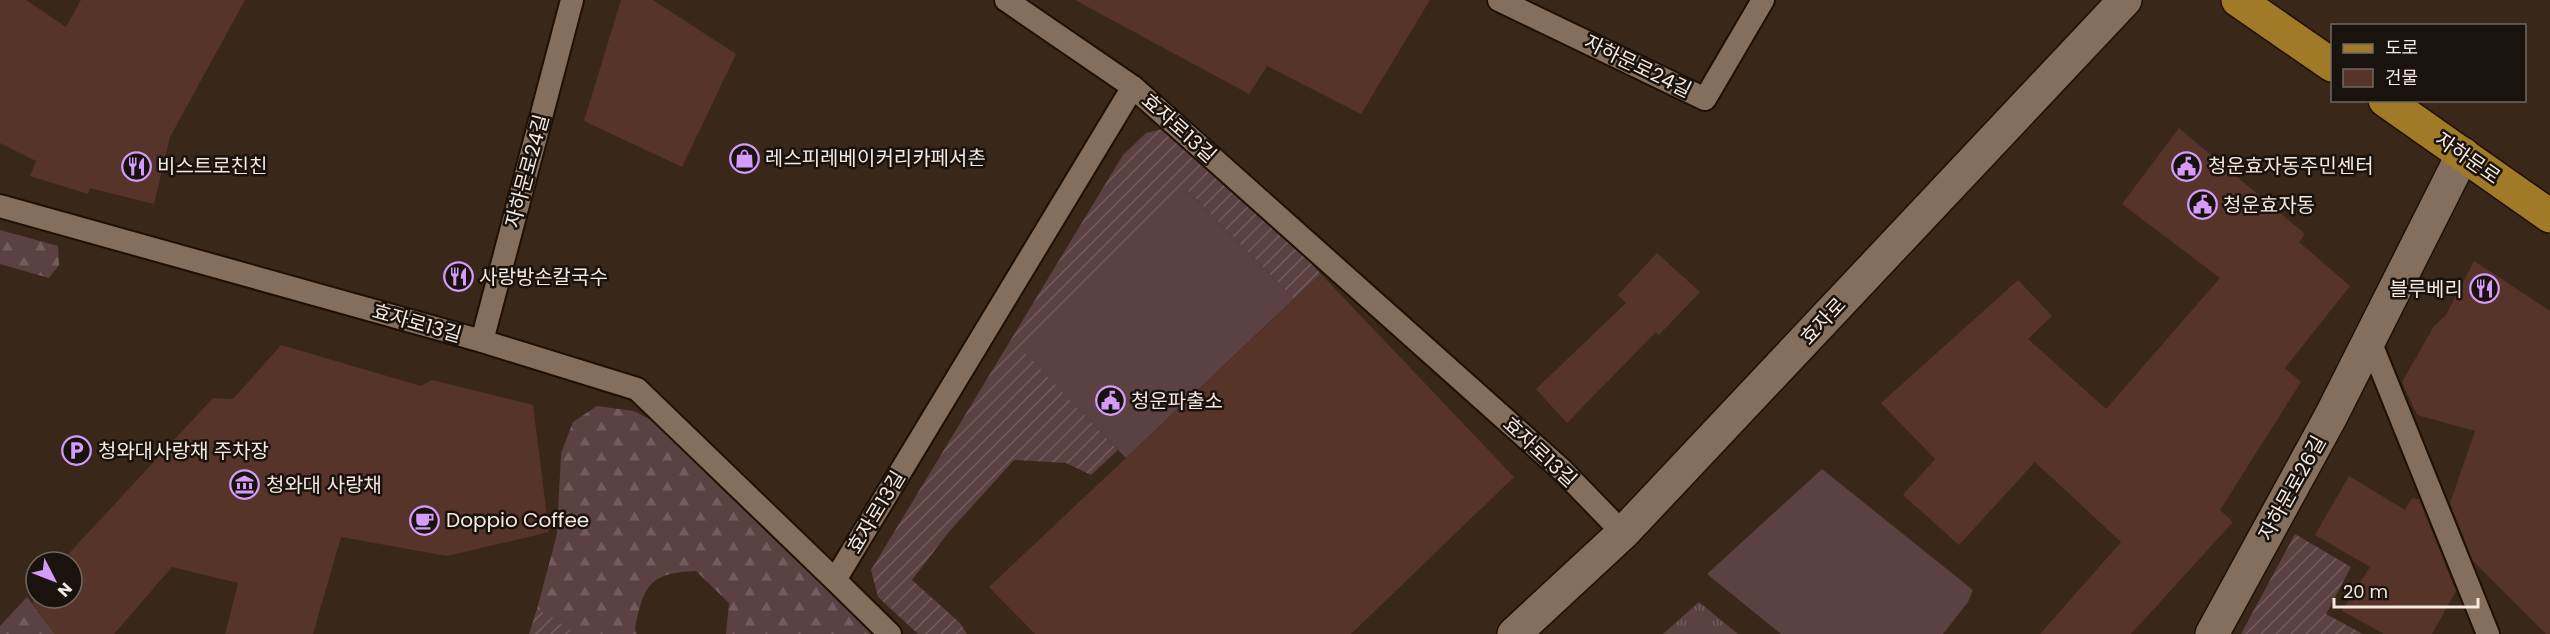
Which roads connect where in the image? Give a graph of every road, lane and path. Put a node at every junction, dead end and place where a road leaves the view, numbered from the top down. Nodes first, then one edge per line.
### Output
1 (572, 0) edge
2 (1006, 0) edge
3 (1499, 0) edge
4 (1763, 0) edge
5 (2125, 0) edge
6 (2238, 0) edge
7 (2331, 64) edge
8 (1133, 87) junction
9 (2388, 102) edge
10 (2463, 154) junction
11 (0, 206) edge
12 (2550, 216) edge
13 (2370, 340) junction
14 (482, 341) junction
15 (1623, 533) junction
16 (836, 579) junction
17 (890, 634) edge
18 (1514, 634) edge
19 (2212, 634) edge
20 (2488, 634) edge

1 - 14 lane, 자하문로24길
2 - 8 lane
3 - 4 lane, 자하문로24길
5 - 15 street, 효자로
6 - 7 main road
8 - 15 lane, 효자로13길
8 - 16 lane, 효자로13길
9 - 10 main road, 자하문로
10 - 12 main road, 자하문로
10 - 13 street, 자하문로26길
11 - 14 lane, 효자로13길
13 - 19 street, 자하문로26길
13 - 20 lane
14 - 16 lane, 효자로13길
15 - 18 street, 효자로
16 - 17 lane, 효자로13길

